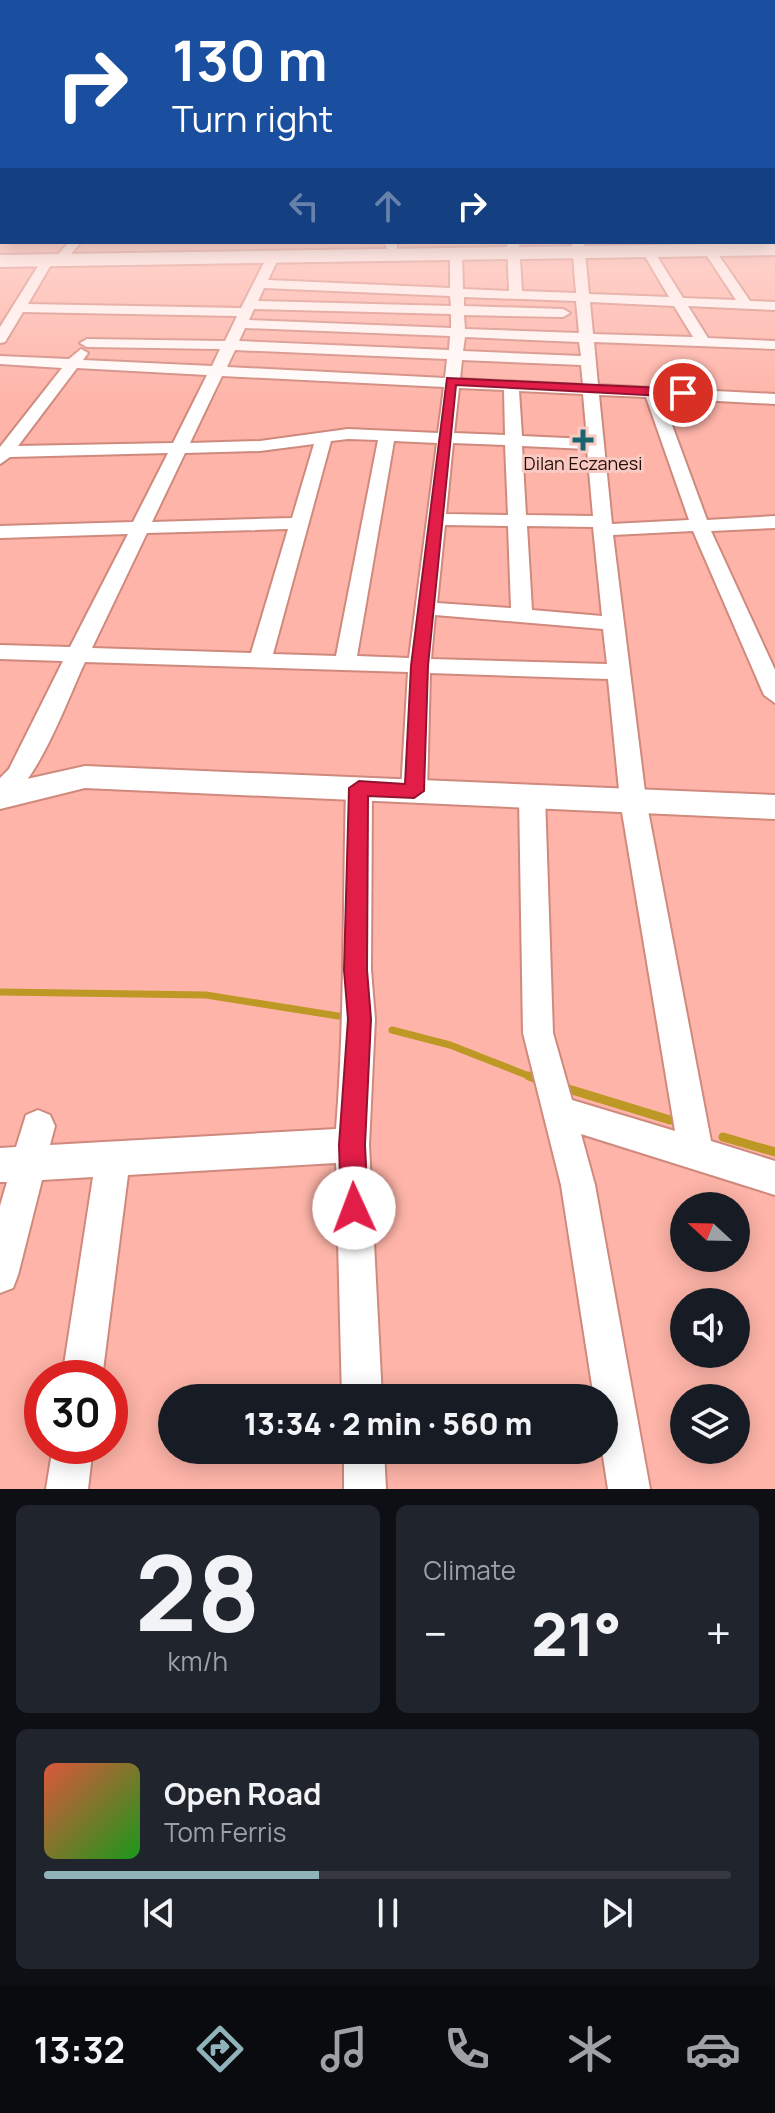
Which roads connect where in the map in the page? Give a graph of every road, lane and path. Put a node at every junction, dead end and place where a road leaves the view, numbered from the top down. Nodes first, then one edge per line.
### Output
1 (49, 266) edge
2 (269, 266) edge
3 (451, 266) edge
4 (515, 266) edge
5 (581, 266) edge
6 (652, 266) edge
7 (717, 266) edge
8 (261, 284) junction
9 (457, 292) junction
10 (516, 295) junction
11 (679, 301) junction
12 (745, 304) junction
13 (775, 306) edge
14 (19, 308) junction
15 (106, 310) junction
16 (458, 311) junction
17 (246, 314) junction
18 (586, 315) junction
19 (458, 332) junction
20 (0, 339) edge
21 (703, 342) junction
22 (87, 343) junction
23 (231, 345) junction
24 (775, 345) edge
25 (455, 355) junction
26 (0, 360) edge
27 (590, 361) junction
28 (74, 363) junction
29 (219, 370) junction
30 (451, 381) junction
31 (511, 384) junction
32 (593, 387) junction
33 (652, 391) junction
34 (775, 399) edge
35 (387, 435) junction
36 (324, 437) junction
37 (444, 437) junction
38 (513, 440) junction
39 (597, 444) junction
40 (181, 448) junction
41 (2, 454) edge
42 (437, 519) junction
43 (516, 521) junction
44 (299, 523) junction
45 (774, 525) edge
46 (603, 526) junction
47 (700, 526) junction
48 (141, 527) junction
49 (0, 532) edge
50 (426, 608) junction
51 (522, 616) junction
52 (613, 623) junction
53 (0, 652) edge
54 (78, 656) junction
55 (260, 661) junction
56 (345, 664) junction
57 (419, 666) junction
58 (619, 672) junction
59 (775, 695) edge
60 (5, 784) edge
61 (359, 788) junction
62 (414, 791) junction
63 (532, 796) junction
64 (633, 800) junction
65 (775, 807) edge
66 (557, 1111) junction
67 (38, 1126) dead end
68 (352, 1145) junction
69 (696, 1154) junction
70 (113, 1160) junction
71 (14, 1165) edge
72 (775, 1178) edge
73 (0, 1275) edge
74 (85, 1360) edge
75 (361, 1384) edge
76 (70, 1464) edge
77 (364, 1464) edge
78 (67, 1489) edge
79 (365, 1489) edge
80 (629, 1489) edge

1 - 14 street
2 - 8 street
3 - 9 street
4 - 10 street
5 - 18 street
6 - 11 street
7 - 12 street
8 - 9 street
8 - 17 street
9 - 10 street
9 - 16 street
10 - 18 street
11 - 12 street
11 - 18 street
11 - 21 street
12 - 13 street
14 - 15 street
14 - 20 street
15 - 17 street
15 - 22 street
16 - 17 street
16 - 18 street
16 - 19 street
17 - 19 street
17 - 23 street
18 - 19 street
18 - 21 street
18 - 27 street
19 - 25 street
21 - 24 street
22 - 23 street
22 - 28 street
23 - 25 street
23 - 29 street
25 - 27 street
25 - 30 street
26 - 28 street
27 - 32 street
28 - 29 street
28 - 41 street
29 - 30 street
29 - 40 street
30 - 31 street
30 - 37 street
31 - 32 street
31 - 38 street
32 - 33 street
32 - 39 street
33 - 34 street
33 - 47 street
35 - 36 street
35 - 37 street
35 - 56 street
36 - 40 street
36 - 44 street
37 - 38 street
37 - 42 street
38 - 39 street
38 - 43 street
39 - 46 street
40 - 41 street
40 - 48 street
42 - 43 street
42 - 50 street
43 - 46 street
43 - 51 street
44 - 48 street
44 - 55 street
45 - 47 street
46 - 47 street
46 - 52 street
47 - 59 street
48 - 49 street
48 - 54 street
50 - 51 street
50 - 57 street
51 - 52 street
52 - 58 street
53 - 54 street
54 - 55 street
54 - 60 street
55 - 56 street
56 - 57 street
57 - 58 street
57 - 62 street
58 - 64 street
60 - 61 street
61 - 62 street
61 - 68 street
62 - 63 street
63 - 64 street
63 - 66 street
64 - 65 street
64 - 69 street
66 - 69 street
66 - 80 street
67 - 71 street
68 - 70 street
68 - 75 street
69 - 72 street
70 - 71 street
70 - 74 street
71 - 73 street
76 - 78 street
77 - 79 street

